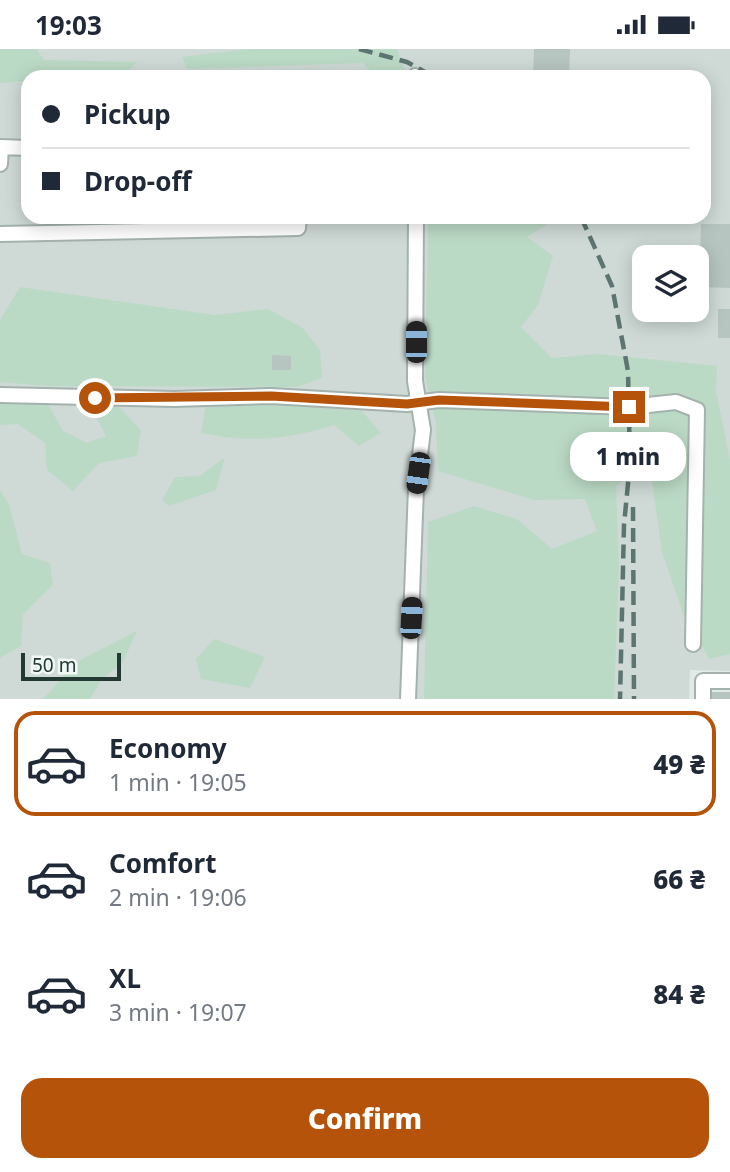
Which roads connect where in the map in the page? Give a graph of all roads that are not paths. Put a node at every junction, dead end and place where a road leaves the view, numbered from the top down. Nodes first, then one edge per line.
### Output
1 (21, 148) edge
2 (0, 164) edge
3 (298, 224) edge
4 (416, 224) edge
5 (0, 234) edge
6 (0, 395) edge
7 (421, 403) junction
8 (693, 644) dead end
9 (730, 681) edge
10 (408, 699) edge
11 (703, 699) edge

1 - 2 lane
3 - 5 lane
4 - 7 lane
6 - 7 lane
7 - 8 lane
7 - 10 lane
9 - 11 lane

